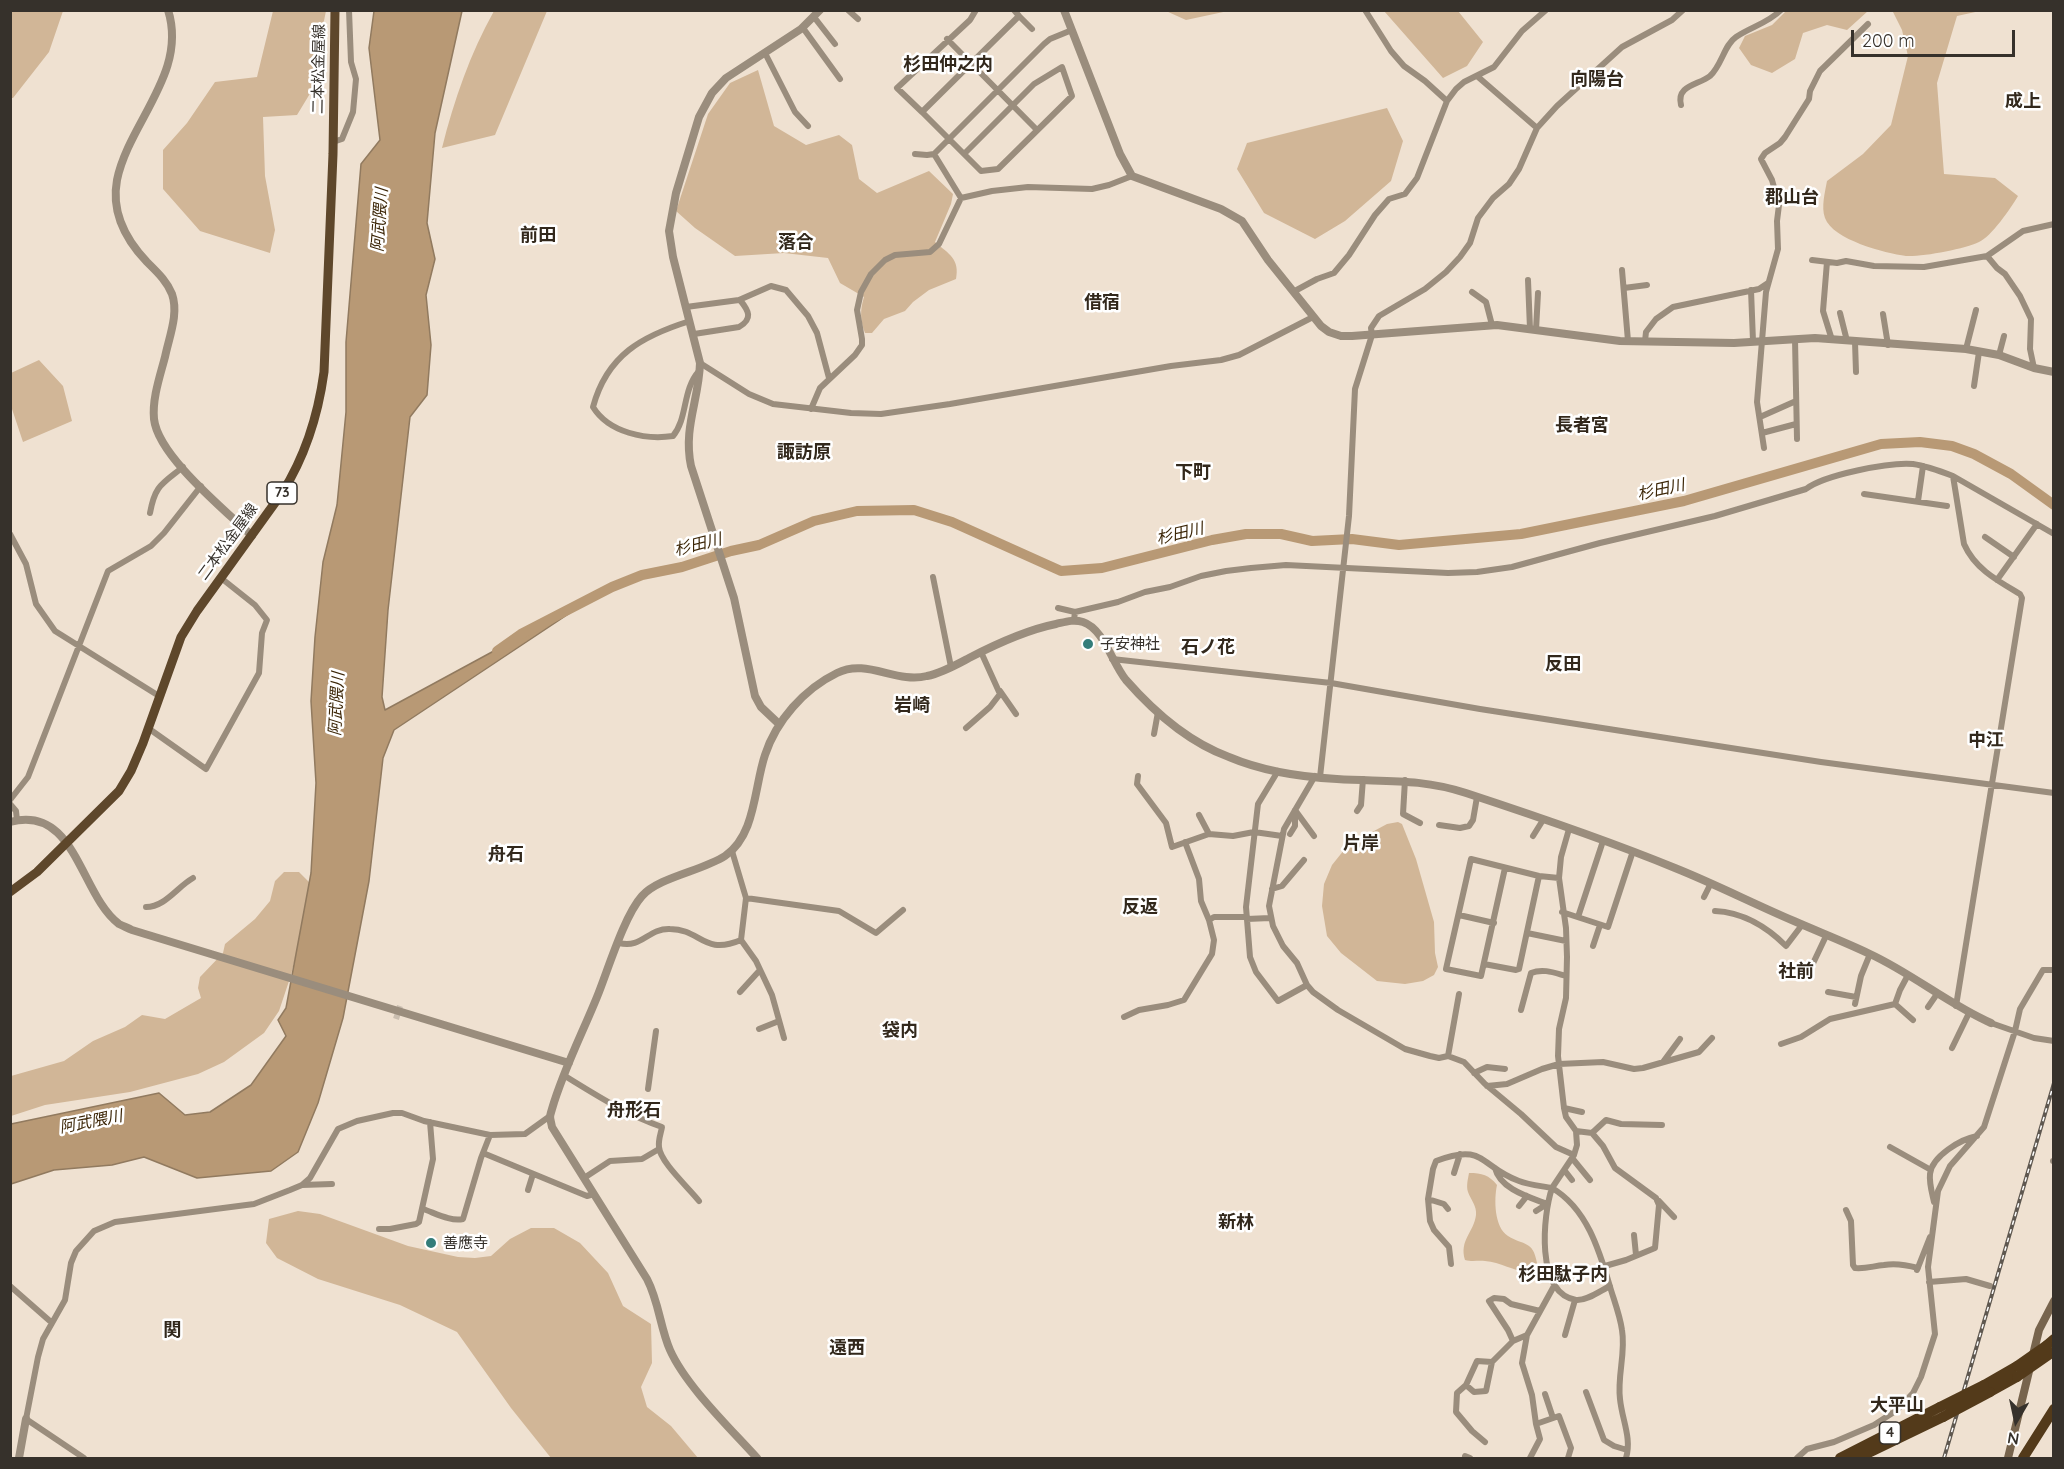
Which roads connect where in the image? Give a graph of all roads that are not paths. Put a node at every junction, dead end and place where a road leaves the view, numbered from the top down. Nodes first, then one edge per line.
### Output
1 (168, 10) edge
2 (334, 10) edge
3 (349, 10) edge
4 (848, 10) edge
5 (976, 10) edge
6 (1064, 10) edge
7 (1365, 10) edge
8 (1546, 10) edge
9 (1683, 10) edge
10 (1781, 10) edge
11 (1016, 13) edge
12 (817, 14) edge
13 (858, 19) dead end
14 (1868, 24) dead end
15 (803, 28) junction
16 (1032, 29) dead end
17 (1072, 30) junction
18 (947, 39) junction
19 (835, 44) dead end
20 (765, 52) junction
21 (971, 64) junction
22 (1477, 76) junction
23 (840, 79) dead end
24 (997, 90) junction
25 (1447, 101) junction
26 (1680, 105) dead end
27 (1012, 107) junction
28 (922, 112) junction
29 (808, 126) dead end
30 (1537, 128) junction
31 (1037, 130) junction
32 (948, 139) junction
33 (333, 142) junction
34 (915, 154) dead end
35 (934, 154) junction
36 (964, 154) junction
37 (1132, 176) junction
38 (961, 198) junction
39 (2054, 224) edge
40 (1986, 256) junction
41 (1812, 260) dead end
42 (1827, 262) junction
43 (1623, 270) dead end
44 (1528, 280) dead end
45 (1769, 283) junction
46 (1647, 285) dead end
47 (1624, 288) junction
48 (1751, 290) junction
49 (1293, 292) junction
50 (1472, 292) dead end
51 (1538, 292) dead end
52 (740, 300) junction
53 (686, 307) junction
54 (1976, 310) dead end
55 (1840, 313) dead end
56 (1883, 314) dead end
57 (1313, 317) junction
58 (690, 321) junction
59 (1492, 325) junction
60 (1533, 329) junction
61 (694, 334) junction
62 (1371, 334) junction
63 (2004, 336) dead end
64 (1795, 339) junction
65 (1763, 340) junction
66 (1832, 340) junction
67 (1628, 341) junction
68 (1645, 341) junction
69 (1753, 341) junction
70 (1851, 341) junction
71 (1888, 345) junction
72 (1966, 349) junction
73 (1979, 352) junction
74 (1999, 355) junction
75 (700, 367) junction
76 (2034, 368) junction
77 (1856, 372) dead end
78 (2054, 372) edge
79 (829, 378) junction
80 (1974, 386) dead end
81 (1796, 401) junction
82 (811, 409) junction
83 (1760, 417) junction
84 (1796, 424) junction
85 (1762, 433) junction
86 (1797, 439) dead end
87 (1764, 448) dead end
88 (1923, 466) junction
89 (183, 467) junction
90 (1953, 476) junction
91 (201, 486) junction
92 (1864, 494) dead end
93 (1918, 501) junction
94 (1947, 506) dead end
95 (150, 513) dead end
96 (2037, 524) junction
97 (10, 534) edge
98 (2054, 534) edge
99 (252, 536) junction
100 (1985, 537) dead end
101 (2014, 556) junction
102 (1344, 566) junction
103 (933, 577) dead end
104 (221, 578) junction
105 (1997, 580) junction
106 (1058, 608) dead end
107 (1074, 616) junction
108 (78, 645) junction
109 (981, 652) junction
110 (1112, 659) junction
111 (951, 667) junction
112 (1331, 683) junction
113 (1000, 691) junction
114 (159, 696) junction
115 (1158, 712) junction
116 (1016, 714) dead end
117 (779, 724) junction
118 (966, 728) dead end
119 (148, 729) junction
120 (1154, 734) dead end
121 (1278, 771) junction
122 (1138, 776) dead end
123 (1317, 777) junction
124 (1363, 779) junction
125 (1405, 780) junction
126 (1991, 785) junction
127 (2054, 793) edge
128 (1477, 797) junction
129 (10, 800) edge
130 (10, 804) edge
131 (1295, 810) junction
132 (1357, 811) dead end
133 (1199, 815) dead end
134 (1543, 820) junction
135 (14, 821) edge
136 (1420, 824) dead end
137 (1439, 825) dead end
138 (1569, 829) junction
139 (1254, 832) junction
140 (1209, 834) junction
141 (1286, 835) junction
142 (1314, 836) dead end
143 (1533, 836) dead end
144 (1603, 841) junction
145 (1185, 842) junction
146 (67, 843) junction
147 (732, 851) junction
148 (1634, 851) junction
149 (1304, 860) dead end
150 (1505, 868) junction
151 (1539, 876) junction
152 (193, 878) dead end
153 (1558, 878) junction
154 (1711, 883) junction
155 (1272, 889) junction
156 (10, 892) edge
157 (1704, 897) dead end
158 (746, 898) junction
159 (146, 907) dead end
160 (903, 910) dead end
161 (1714, 911) dead end
162 (1563, 912) junction
163 (1459, 915) junction
164 (1578, 917) junction
165 (1246, 918) junction
166 (1270, 918) junction
167 (1209, 920) junction
168 (1494, 923) junction
169 (1600, 925) junction
170 (1802, 925) junction
171 (1527, 933) junction
172 (1826, 936) junction
173 (741, 940) junction
174 (1566, 941) junction
175 (619, 943) junction
176 (1593, 946) dead end
177 (1870, 954) junction
178 (1484, 964) junction
179 (760, 970) junction
180 (2054, 970) edge
181 (1808, 974) dead end
182 (1908, 975) junction
183 (1566, 976) junction
184 (1307, 985) junction
185 (740, 992) dead end
186 (1828, 992) dead end
187 (1459, 994) dead end
188 (1937, 994) junction
189 (1895, 1004) junction
190 (1928, 1006) dead end
191 (1956, 1006) junction
192 (1521, 1010) dead end
193 (1969, 1013) junction
194 (1124, 1017) dead end
195 (1913, 1020) dead end
196 (779, 1021) junction
197 (1991, 1023) joint
198 (759, 1029) dead end
199 (656, 1031) dead end
200 (2015, 1031) junction
201 (784, 1038) dead end
202 (1712, 1038) dead end
203 (1680, 1039) dead end
204 (2054, 1041) edge
205 (1781, 1044) dead end
206 (1952, 1048) dead end
207 (1448, 1056) junction
208 (1663, 1062) junction
209 (569, 1064) junction
210 (1559, 1064) junction
211 (1505, 1069) dead end
212 (1474, 1073) junction
213 (565, 1076) junction
214 (1487, 1086) junction
215 (648, 1089) dead end
216 (1563, 1108) junction
217 (1582, 1112) dead end
218 (550, 1116) junction
219 (430, 1122) junction
220 (1662, 1125) dead end
221 (1576, 1131) junction
222 (1592, 1133) junction
223 (490, 1136) junction
224 (1977, 1136) junction
225 (1890, 1148) dead end
226 (658, 1149) junction
227 (1460, 1154) junction
228 (482, 1155) junction
229 (1573, 1156) junction
230 (473, 1159) dead end
231 (1495, 1168) junction
232 (1931, 1170) junction
233 (1565, 1171) junction
234 (1454, 1173) dead end
235 (533, 1174) junction
236 (584, 1178) junction
237 (1572, 1180) dead end
238 (1590, 1180) dead end
239 (332, 1184) dead end
240 (302, 1185) junction
241 (1552, 1188) junction
242 (528, 1190) dead end
243 (594, 1194) junction
244 (1527, 1196) junction
245 (1428, 1198) junction
246 (699, 1201) dead end
247 (1659, 1201) junction
248 (1547, 1203) junction
249 (1519, 1206) dead end
250 (1935, 1206) junction
251 (423, 1209) junction
252 (1448, 1209) dead end
253 (1846, 1210) dead end
254 (1536, 1211) dead end
255 (1674, 1217) dead end
256 (379, 1229) dead end
257 (1634, 1234) dead end
258 (1931, 1234) junction
259 (1636, 1255) junction
260 (1450, 1264) dead end
261 (1605, 1266) junction
262 (1929, 1282) junction
263 (10, 1286) edge
264 (1554, 1286) junction
265 (1610, 1286) junction
266 (1990, 1286) dead end
267 (1575, 1300) junction
268 (2054, 1301) edge
269 (1540, 1311) junction
270 (51, 1322) dead end
271 (1527, 1335) junction
272 (1565, 1335) dead end
273 (1513, 1341) junction
274 (2052, 1347) edge
275 (1492, 1362) junction
276 (1466, 1384) junction
277 (1586, 1392) dead end
278 (1545, 1394) dead end
279 (2054, 1408) edge
280 (1942, 1412) junction
281 (1553, 1418) junction
282 (26, 1419) junction
283 (1536, 1424) junction
284 (1485, 1442) dead end
285 (1628, 1450) junction
286 (19, 1458) edge
287 (84, 1458) edge
288 (757, 1458) edge
289 (1533, 1458) edge
290 (1568, 1458) edge
291 (1626, 1458) edge
292 (1797, 1458) edge
293 (1839, 1458) edge
294 (1858, 1458) edge
295 (2008, 1458) edge
296 (2023, 1458) edge

1 - 89 street
2 - 33 main road, 二本松金屋線 / 73
3 - 33 street
4 - 13 street
5 - 18 street
6 - 17 street
7 - 25 street
8 - 22 street
9 - 30 street
10 - 26 street
11 - 16 street
11 - 21 street
12 - 15 street
12 - 19 street
14 - 45 street
15 - 20 street
15 - 23 street
17 - 24 street
17 - 37 street
18 - 21 street
18 - 28 street
20 - 29 street
20 - 53 street
21 - 24 street
21 - 28 street
22 - 25 street
22 - 30 street
24 - 27 street
24 - 32 street
25 - 49 street
27 - 31 street
27 - 31 street
27 - 36 street
28 - 32 street
30 - 62 street
31 - 36 street
32 - 35 street
32 - 36 street
33 - 99 main road, 二本松金屋線 / 73
34 - 35 street
35 - 38 street
37 - 38 street
37 - 49 street
38 - 79 street
39 - 40 street
40 - 42 street
40 - 76 street
41 - 42 street
42 - 66 street
43 - 47 street
44 - 60 street
45 - 48 street
45 - 65 street
46 - 47 street
47 - 67 street
48 - 68 street
48 - 69 street
49 - 57 street
50 - 59 street
51 - 60 street
52 - 53 street
52 - 61 street
52 - 79 street
53 - 58 street
54 - 72 street
55 - 70 street
56 - 71 street
57 - 62 street
57 - 82 street
58 - 61 street
58 - 75 street
59 - 60 street
59 - 62 street
60 - 67 street
61 - 75 street
62 - 102 street
63 - 74 street
64 - 65 street
64 - 66 street
64 - 81 street
65 - 69 street
65 - 83 street
66 - 70 street
67 - 68 street
68 - 69 street
70 - 71 street
70 - 77 street
71 - 72 street
72 - 73 street
73 - 74 street
73 - 80 street
74 - 76 street
75 - 82 street
75 - 117 street
76 - 78 street
79 - 82 street
81 - 83 street
81 - 84 street
83 - 85 street
84 - 85 street
84 - 86 street
85 - 87 street
88 - 90 street
88 - 93 street
88 - 102 street
89 - 91 street
89 - 95 street
90 - 96 street
90 - 105 street
91 - 99 street
91 - 108 street
92 - 93 street
93 - 94 street
96 - 98 street
96 - 101 street
97 - 108 street
99 - 104 main road, 二本松金屋線 / 73
100 - 101 street
101 - 105 street
102 - 107 street
102 - 112 street
103 - 111 street
104 - 114 main road, 二本松金屋線 / 73
104 - 119 street
105 - 126 street
106 - 107 street
107 - 109 street
107 - 110 street
108 - 114 street
108 - 129 street
109 - 111 street
109 - 113 street
110 - 112 street
110 - 115 street
111 - 117 street
112 - 123 street
112 - 126 street
113 - 116 street
113 - 118 street
114 - 119 main road, 二本松金屋線 / 73
115 - 120 street
115 - 121 street
117 - 147 street
119 - 146 main road, 二本松金屋線 / 73
121 - 123 street
121 - 139 street
122 - 145 street
123 - 124 street
123 - 131 street
124 - 125 street
124 - 132 street
125 - 128 street
125 - 136 street
126 - 127 street
126 - 191 street
128 - 134 street
128 - 137 street
130 - 135 street
131 - 141 street
131 - 142 street
133 - 140 street
134 - 138 street
134 - 143 street
135 - 146 street
138 - 144 street
138 - 153 street
139 - 140 street
139 - 141 street
139 - 165 street
140 - 145 street
141 - 155 street
144 - 148 street
144 - 164 street
145 - 167 street
146 - 156 main road, 二本松金屋線 / 73
146 - 209 street
147 - 158 street
147 - 175 street
148 - 154 street
148 - 169 street
149 - 155 street
150 - 151 street
150 - 163 street
150 - 168 street
151 - 153 street
151 - 171 street
152 - 159 street
153 - 162 street
154 - 157 street
154 - 170 street
155 - 166 street
158 - 160 street
158 - 173 street
161 - 170 street
162 - 164 street
162 - 174 street
163 - 168 street
163 - 178 street
164 - 169 street
165 - 166 street
165 - 167 street
165 - 184 street
166 - 184 street
167 - 194 street
168 - 178 street
169 - 176 street
170 - 172 street
171 - 174 street
171 - 178 street
172 - 177 street
172 - 181 street
173 - 175 street
173 - 179 street
174 - 183 street
175 - 209 street
177 - 182 street
177 - 186 street
179 - 185 street
179 - 196 street
180 - 200 street
182 - 188 street
182 - 189 street
183 - 192 street
183 - 210 street
184 - 207 street
187 - 207 street
188 - 190 street
188 - 191 street
189 - 195 street
189 - 205 street
191 - 193 street
193 - 197 street
193 - 206 street
196 - 198 street
196 - 201 street
197 - 200 street
199 - 215 street
200 - 204 street
200 - 224 street
202 - 208 street
203 - 208 street
207 - 212 street
208 - 210 street
209 - 213 street
210 - 214 street
210 - 216 street
211 - 212 street
212 - 214 street
213 - 218 street
213 - 226 street
214 - 229 street
216 - 217 street
216 - 221 street
218 - 223 street
218 - 236 street
219 - 223 street
219 - 240 street
219 - 251 street
220 - 222 street
221 - 222 street
221 - 229 street
222 - 247 street
223 - 228 street
224 - 232 street
224 - 250 street
225 - 232 street
226 - 236 street
226 - 246 street
227 - 231 street
227 - 234 street
227 - 245 street
228 - 230 street
228 - 235 street
228 - 251 street
229 - 233 street
229 - 238 street
231 - 241 street
231 - 244 street
232 - 250 street
233 - 237 street
233 - 241 street
235 - 242 street
235 - 243 street
236 - 243 street
239 - 240 street
240 - 282 street
241 - 248 street
241 - 261 street
243 - 288 street
244 - 248 street
244 - 249 street
245 - 252 street
245 - 260 street
247 - 255 street
247 - 259 street
248 - 254 street
248 - 264 street
250 - 258 street
251 - 256 street
253 - 258 street
257 - 259 street
258 - 262 street
259 - 261 street
261 - 265 street
262 - 266 street
262 - 292 street
263 - 270 street
264 - 267 street
264 - 269 street
265 - 267 street
265 - 285 street
267 - 272 street
268 - 295 main road
269 - 271 street
269 - 273 street
271 - 273 street
271 - 283 street
273 - 275 street
274 - 280 highway, 4, bridge
275 - 276 street
275 - 276 street
276 - 284 street
277 - 285 street
278 - 281 street
279 - 296 highway
280 - 293 highway, 4
280 - 294 highway, 4
281 - 283 street
281 - 290 street
282 - 286 street
282 - 287 street
283 - 289 street
285 - 291 street

